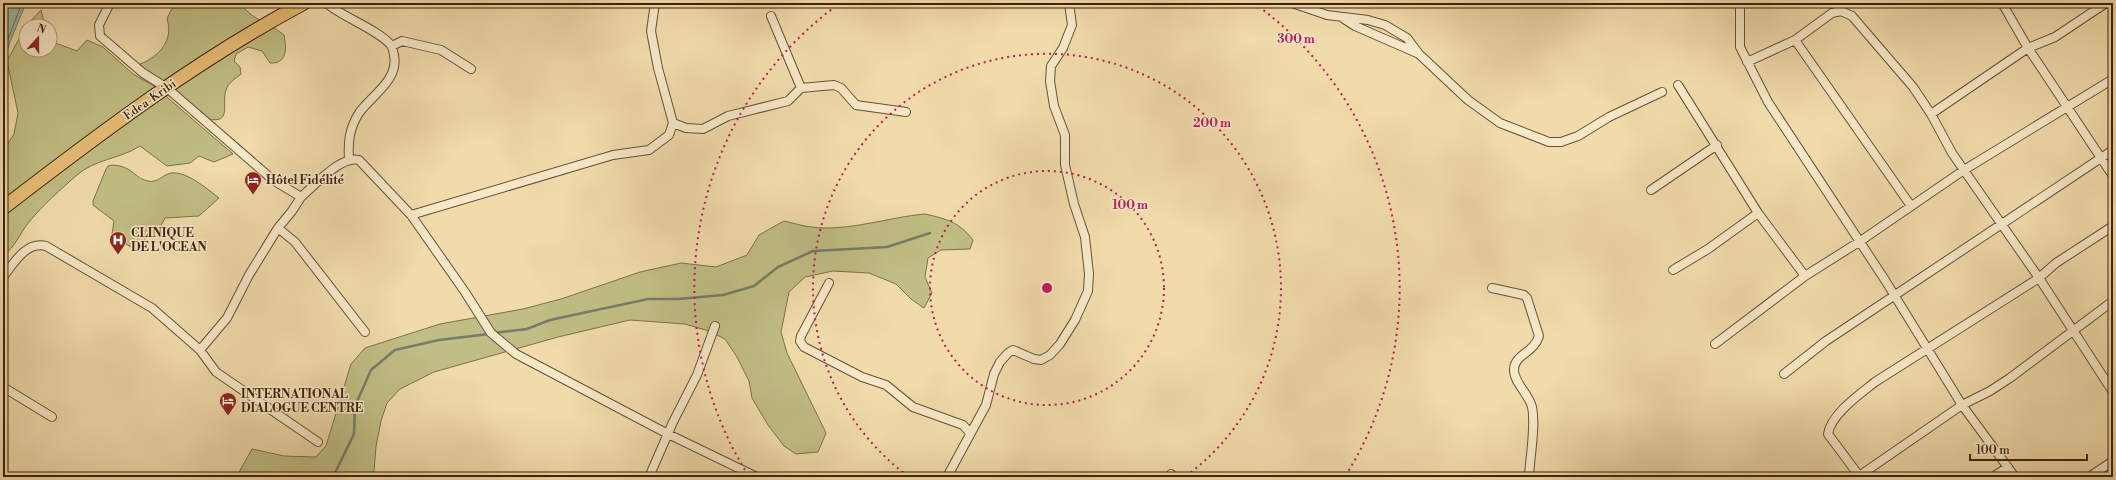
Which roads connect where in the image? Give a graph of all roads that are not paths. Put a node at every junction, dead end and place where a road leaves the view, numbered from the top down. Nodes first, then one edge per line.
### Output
1 (110, 3) edge
2 (304, 3) edge
3 (326, 3) edge
4 (656, 3) edge
5 (1069, 3) edge
6 (1292, 3) edge
7 (1740, 3) edge
8 (2002, 3) edge
9 (2106, 3) edge
10 (771, 16) dead end
11 (1344, 19) junction
12 (1794, 40) junction
13 (392, 46) junction
14 (2028, 48) junction
15 (1419, 54) junction
16 (1747, 62) junction
17 (471, 69) dead end
18 (2113, 79) edge
19 (1678, 85) dead end
20 (167, 88) junction
21 (801, 88) junction
22 (1662, 92) dead end
23 (2068, 107) junction
24 (906, 112) dead end
25 (1931, 114) junction
26 (673, 123) junction
27 (686, 128) junction
28 (669, 135) junction
29 (1717, 145) junction
30 (2113, 150) edge
31 (2101, 158) junction
32 (349, 160) junction
33 (1964, 170) junction
34 (2113, 176) edge
35 (1651, 190) dead end
36 (301, 197) junction
37 (1911, 206) junction
38 (3, 208) edge
39 (1758, 213) junction
40 (410, 215) junction
41 (2000, 224) junction
42 (2113, 226) edge
43 (278, 228) junction
44 (1859, 242) junction
45 (1673, 270) dead end
46 (1805, 276) junction
47 (3, 277) edge
48 (2039, 278) junction
49 (829, 283) dead end
50 (1492, 288) dead end
51 (1894, 296) junction
52 (2113, 301) edge
53 (715, 326) dead end
54 (2074, 330) junction
55 (365, 332) dead end
56 (1715, 344) dead end
57 (1927, 349) junction
58 (200, 350) junction
59 (1784, 374) dead end
60 (3, 387) edge
61 (2113, 392) edge
62 (1962, 405) junction
63 (52, 417) dead end
64 (970, 433) junction
65 (668, 434) junction
66 (318, 442) dead end
67 (2113, 460) edge
68 (2008, 467) junction
69 (649, 477) edge
70 (757, 477) edge
71 (947, 477) edge
72 (1529, 477) edge
73 (1859, 477) edge
74 (1993, 477) edge
75 (2015, 477) edge
76 (2089, 477) edge

1 - 20 street
2 - 20 highway, Edea-Kribi
3 - 13 street
4 - 26 street
5 - 64 street
6 - 11 street
7 - 16 street
8 - 14 street
9 - 14 street
10 - 21 street
11 - 15 street
11 - 15 street
12 - 16 street
12 - 25 street
12 - 37 street
13 - 17 street
13 - 32 street
14 - 23 street
14 - 25 street
15 - 22 street
16 - 44 street
18 - 23 street
19 - 29 street
20 - 36 street
20 - 38 highway, Edea-Kribi
21 - 24 street
21 - 27 street
23 - 31 street
23 - 33 street
25 - 33 street
26 - 27 street
26 - 28 street
27 - 28 street
28 - 40 street
29 - 35 street
29 - 39 street
30 - 31 street
31 - 34 street
31 - 41 street
32 - 36 street
32 - 40 street
33 - 37 street
33 - 41 street
36 - 43 street
37 - 44 street
39 - 45 street
39 - 46 street
40 - 65 street
41 - 48 street
41 - 51 street
42 - 48 street
43 - 55 street
43 - 58 street
44 - 46 street
44 - 51 street
46 - 56 street
47 - 58 street
48 - 54 street
48 - 57 street
49 - 64 street
50 - 72 street
51 - 57 street
51 - 59 street
52 - 54 street
53 - 65 street
54 - 61 street
54 - 62 street
57 - 62 street
57 - 73 street
58 - 66 street
60 - 63 street
62 - 68 street
62 - 73 street
64 - 71 street
65 - 69 street
65 - 70 street
67 - 76 street
68 - 74 street
68 - 75 street

